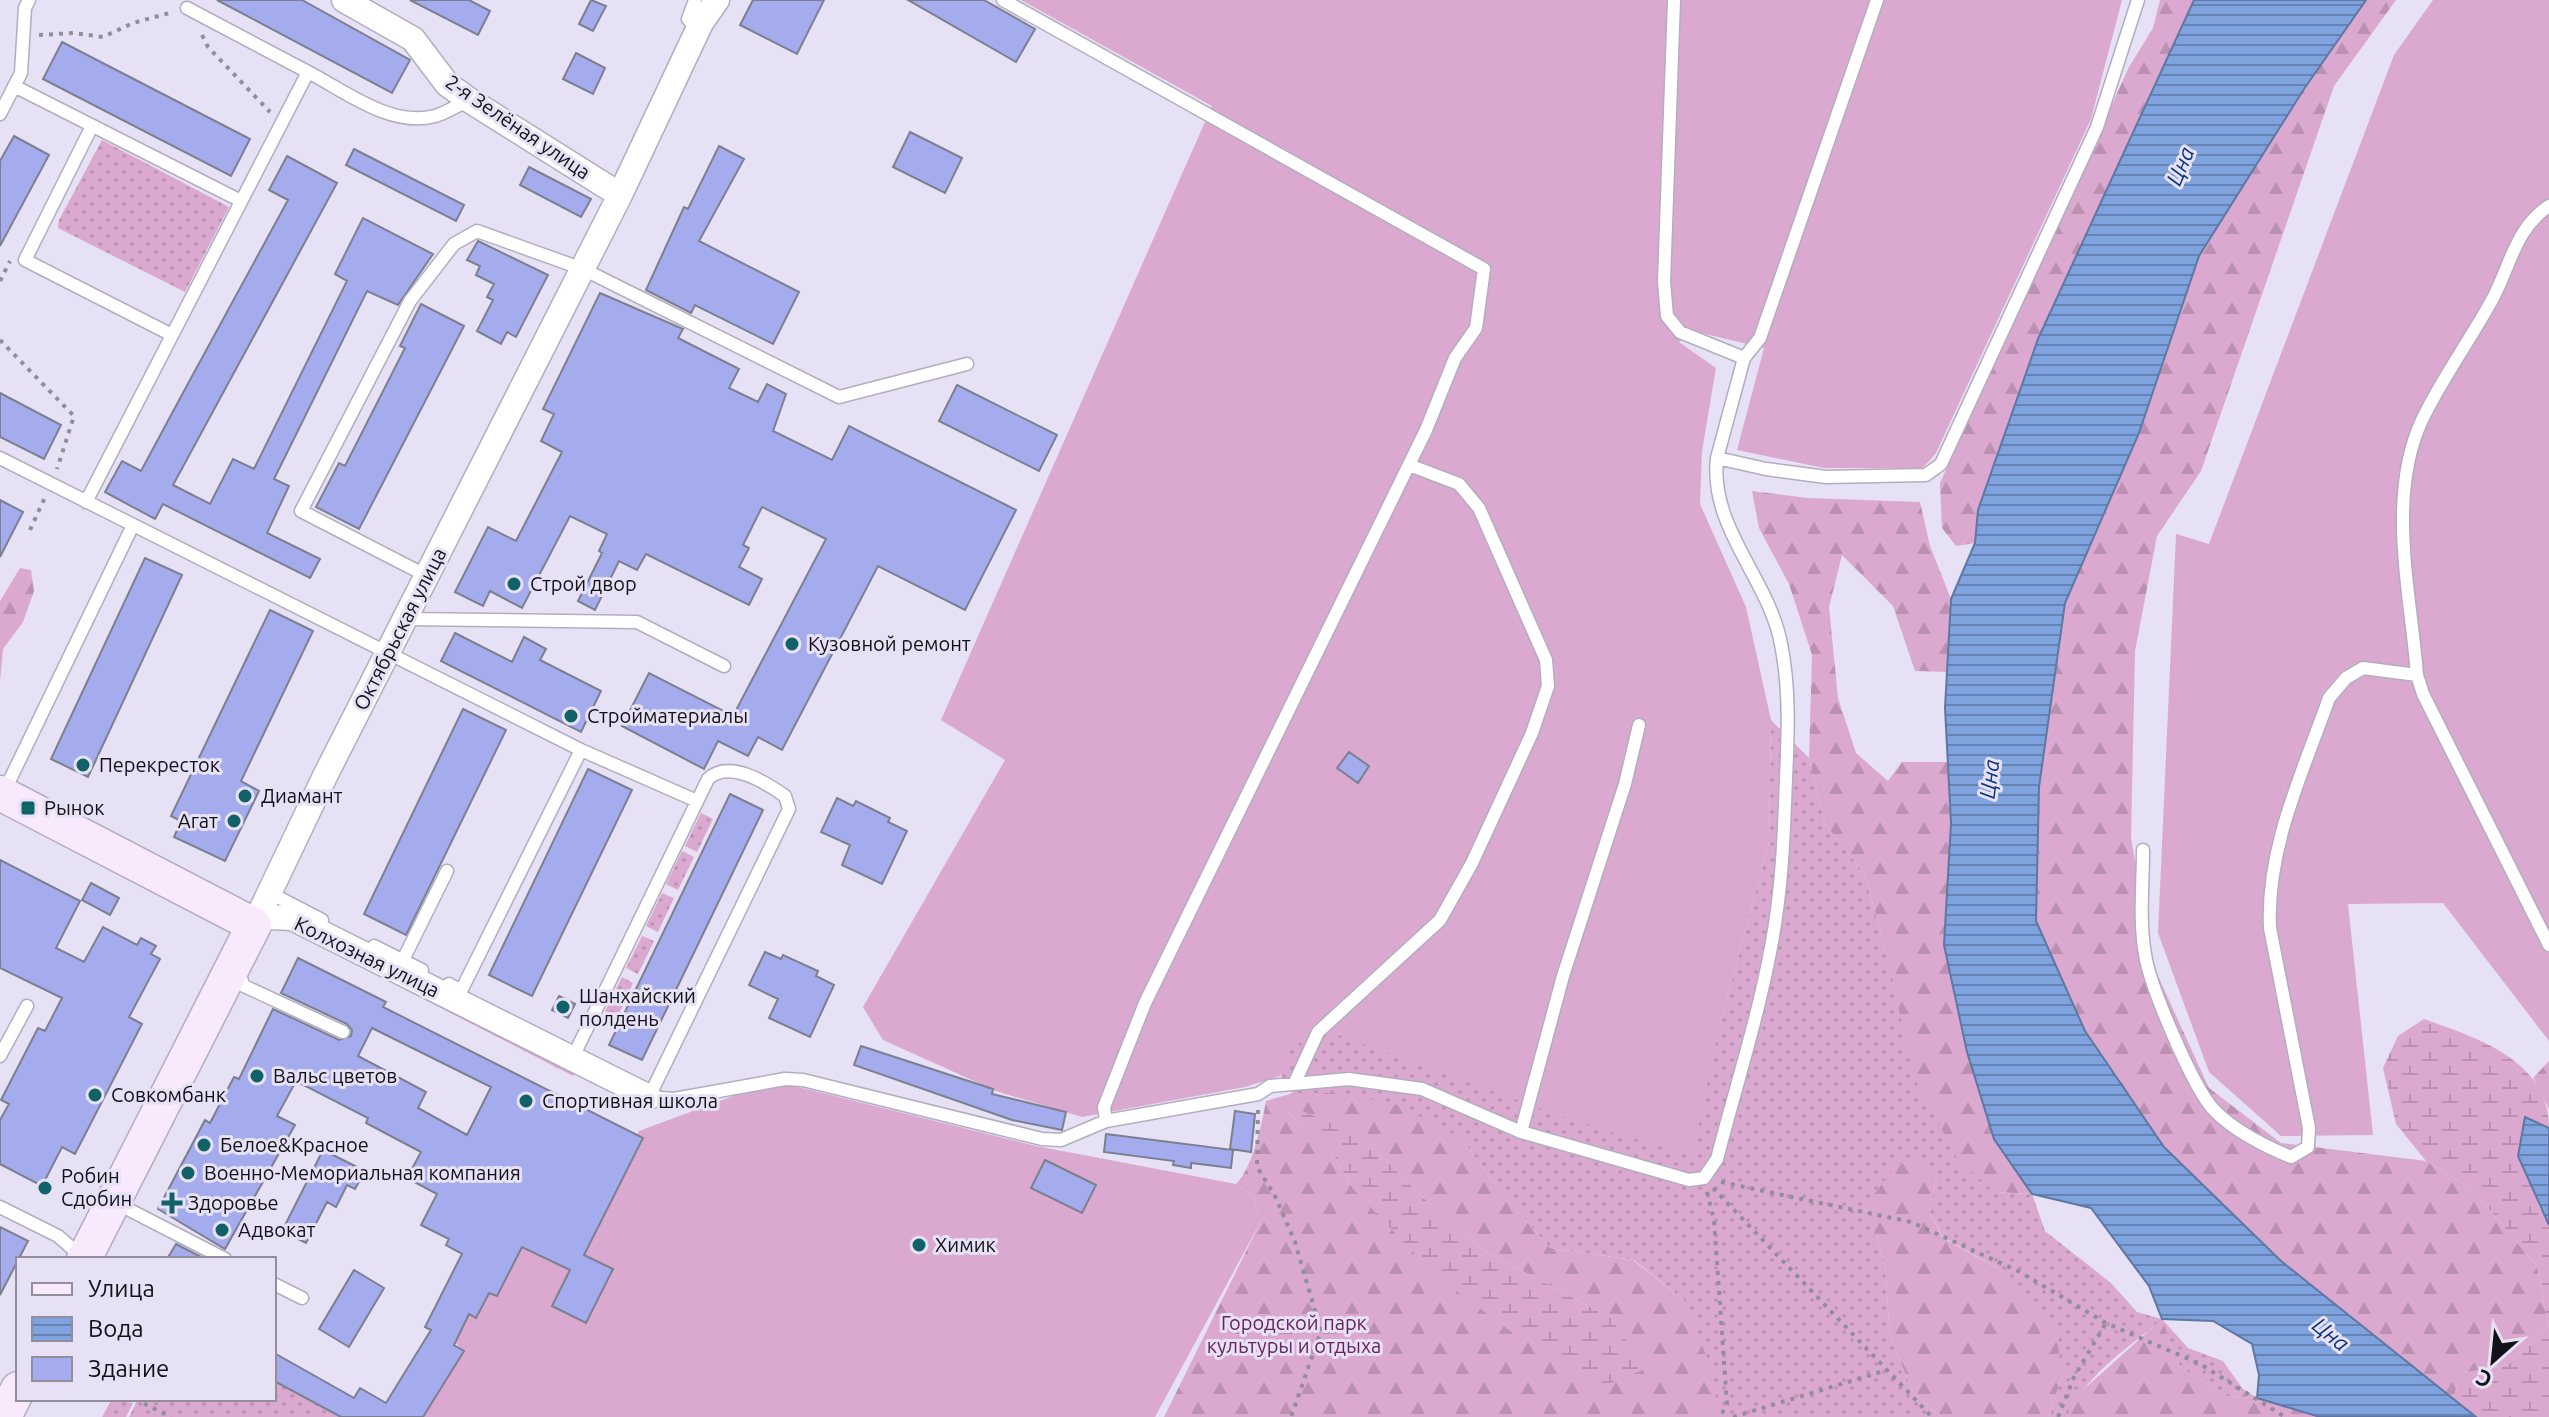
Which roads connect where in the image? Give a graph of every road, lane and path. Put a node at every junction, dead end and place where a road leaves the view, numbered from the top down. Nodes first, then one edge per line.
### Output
1 (29, 0) edge
2 (344, 0) edge
3 (695, 0) edge
4 (717, 0) edge
5 (1003, 0) edge
6 (1674, 0) edge
7 (1877, 0) edge
8 (2138, 0) edge
9 (187, 8) junction
10 (698, 30) junction
11 (23, 36) junction
12 (308, 72) junction
13 (14, 86) junction
14 (469, 100) junction
15 (0, 114) edge
16 (281, 124) junction
17 (92, 126) junction
18 (620, 195) junction
19 (241, 201) junction
20 (2549, 206) edge
21 (583, 269) junction
22 (172, 335) junction
23 (0, 340) edge
24 (1744, 358) junction
25 (967, 364) dead end
26 (0, 458) edge
27 (1717, 458) junction
28 (1409, 465) junction
29 (51, 484) junction
30 (86, 502) junction
31 (133, 525) junction
32 (30, 530) dead end
33 (427, 576) junction
34 (405, 619) junction
35 (389, 652) junction
36 (724, 666) dead end
37 (2417, 675) junction
38 (1639, 725) dead end
39 (581, 750) junction
40 (1, 795) edge
41 (697, 801) junction
42 (2143, 850) dead end
43 (447, 871) dead end
44 (268, 892) junction
45 (254, 925) junction
46 (2549, 945) edge
47 (403, 960) junction
48 (231, 975) junction
49 (461, 991) junction
50 (27, 1006) dead end
51 (343, 1032) dead end
52 (574, 1054) junction
53 (0, 1056) edge
54 (1295, 1082) junction
55 (1258, 1094) junction
56 (649, 1097) junction
57 (1106, 1121) junction
58 (1521, 1132) junction
59 (1704, 1178) junction
60 (114, 1202) junction
61 (0, 1207) edge
62 (82, 1257) edge
63 (85, 1257) edge
64 (221, 1257) edge
65 (276, 1285) edge
66 (302, 1298) dead end
67 (2106, 1323) junction
68 (1887, 1370) junction
69 (16, 1393) edge
70 (139, 1401) edge
71 (4, 1417) edge
72 (170, 1417) edge
73 (1291, 1417) edge
74 (1720, 1417) edge
75 (1733, 1417) edge
76 (1932, 1417) edge
77 (2058, 1417) edge
78 (2285, 1417) edge

1 - 11 lane
2 - 14 street, 2-я Зелёная улица
3 - 10 lane
4 - 10 street, Октябрьская улица
5 - 28 lane
6 - 24 lane
7 - 24 lane
8 - 27 lane
9 - 11 path
9 - 12 lane
9 - 16 path
10 - 18 street, Октябрьская улица
11 - 13 lane
12 - 14 lane
12 - 16 lane
13 - 15 lane
13 - 17 lane
14 - 18 street, 2-я Зелёная улица
16 - 19 lane
17 - 19 lane
17 - 22 lane
18 - 21 street, Октябрьская улица
19 - 22 lane
20 - 37 lane
21 - 25 lane
21 - 33 street, Октябрьская улица
21 - 33 lane
22 - 30 lane
23 - 29 path
24 - 27 lane
26 - 29 lane
27 - 59 lane
28 - 54 lane
28 - 57 lane
29 - 30 lane
29 - 32 path
30 - 31 lane
31 - 35 lane
31 - 40 lane
33 - 34 street, Октябрьская улица
34 - 35 street, Октябрьская улица
34 - 36 lane
35 - 39 lane
35 - 44 street, Октябрьская улица
37 - 42 lane
37 - 46 lane
38 - 58 lane
39 - 41 lane
39 - 49 lane
40 - 45 street
41 - 52 lane
41 - 56 lane
43 - 47 lane
44 - 45 street, Октябрьская улица
44 - 47 lane
45 - 48 street, Октябрьская улица
45 - 52 street, Колхозная улица
47 - 49 lane
48 - 51 lane
48 - 60 street, Октябрьская улица
49 - 52 lane
50 - 53 lane
52 - 56 street, Колхозная улица
54 - 55 lane
54 - 58 lane
55 - 57 lane
55 - 73 path
56 - 57 lane
58 - 59 lane
59 - 67 path
59 - 68 path
59 - 74 path
60 - 63 street, Октябрьская улица
60 - 64 lane
61 - 62 lane
65 - 66 lane
67 - 77 path
67 - 78 path
68 - 75 path
68 - 76 path
69 - 71 street
70 - 72 path

